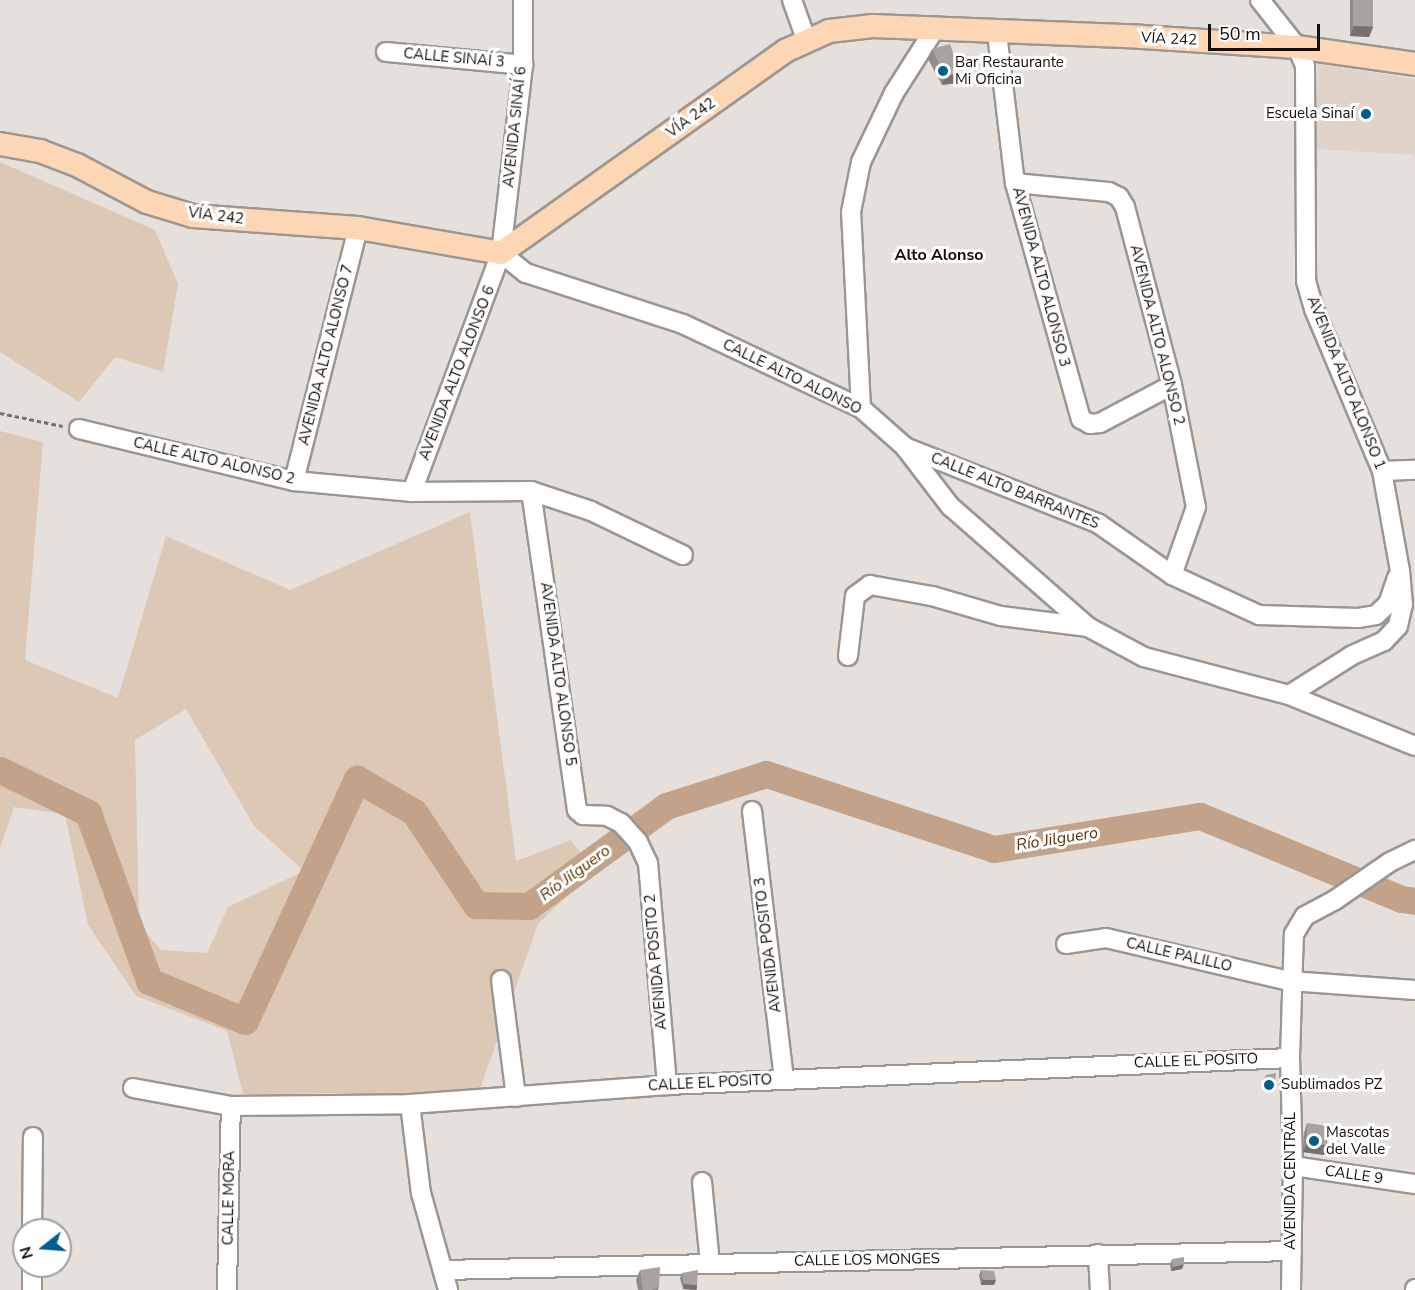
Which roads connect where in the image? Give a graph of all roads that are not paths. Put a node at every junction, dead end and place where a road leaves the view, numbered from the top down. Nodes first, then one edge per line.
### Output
1 (523, 0) edge
2 (792, 0) edge
3 (1260, 0) edge
4 (936, 27) junction
5 (997, 33) junction
6 (806, 39) junction
7 (1297, 47) junction
8 (386, 52) dead end
9 (522, 64) junction
10 (1415, 64) edge
11 (0, 144) edge
12 (1015, 183) junction
13 (358, 228) junction
14 (501, 254) junction
15 (1172, 385) junction
16 (861, 408) junction
17 (79, 429) road end
18 (904, 446) junction
19 (1415, 470) edge
20 (1382, 471) junction
21 (294, 481) junction
22 (412, 492) junction
23 (531, 492) junction
24 (683, 555) dead end
25 (1400, 571) junction
26 (1172, 575) junction
27 (1088, 627) junction
28 (849, 656) dead end
29 (1290, 695) junction
30 (1415, 746) edge
31 (752, 811) dead end
32 (638, 842) joint
33 (1415, 850) edge
34 (1066, 944) dead end
35 (501, 980) dead end
36 (1290, 981) junction
37 (1415, 990) edge
38 (1290, 1058) junction
39 (784, 1079) junction
40 (667, 1084) junction
41 (133, 1088) dead end
42 (516, 1097) junction
43 (410, 1104) junction
44 (231, 1106) junction
45 (33, 1137) dead end
46 (1293, 1166) junction
47 (702, 1182) dead end
48 (1415, 1184) edge
49 (32, 1218) edge
50 (1292, 1251) junction
51 (1098, 1254) junction
52 (710, 1264) junction
53 (443, 1270) junction
54 (227, 1290) edge
55 (448, 1290) edge
56 (1100, 1290) edge
57 (1291, 1290) edge

1 - 9 street, AVENIDA SINAÍ 6
2 - 6 street
3 - 7 street
4 - 5 main road, VÍA 242
4 - 6 main road, VÍA 242
4 - 16 street
5 - 7 main road, VÍA 242
5 - 12 street, AVENIDA ALTO ALONSO 3
6 - 14 main road, VÍA 242
7 - 10 main road, VÍA 242
7 - 20 street, AVENIDA ALTO ALONSO 1
8 - 9 street, CALLE SINAÍ 3
9 - 14 street, AVENIDA SINAÍ 6
11 - 13 main road, VÍA 242
12 - 15 street, AVENIDA ALTO ALONSO 2
12 - 15 street, AVENIDA ALTO ALONSO 3
13 - 14 main road, VÍA 242
13 - 21 street, AVENIDA ALTO ALONSO 7
14 - 16 street, CALLE ALTO ALONSO
14 - 22 street, AVENIDA ALTO ALONSO 6
15 - 26 street, AVENIDA ALTO ALONSO 2
16 - 18 street, CALLE ALTO ALONSO
17 - 21 street, CALLE ALTO ALONSO 2
18 - 26 street, CALLE ALTO BARRANTES
18 - 27 street, CALLE ALTO ALONSO
19 - 20 street
20 - 25 street, AVENIDA ALTO ALONSO 1
21 - 22 street, CALLE ALTO ALONSO 2
22 - 23 street, CALLE ALTO ALONSO 2
23 - 24 street, CALLE ALTO ALONSO 2
23 - 32 street, AVENIDA ALTO ALONSO 5
25 - 26 street, CALLE ALTO BARRANTES
25 - 29 street, AVENIDA ALTO ALONSO 1
27 - 28 street
27 - 29 street, CALLE ALTO ALONSO
29 - 30 street
31 - 39 street, AVENIDA POSITO 3
32 - 40 street, AVENIDA POSITO 2
33 - 36 street, AVENIDA CENTRAL
34 - 36 street, CALLE PALILLO
35 - 42 street
36 - 37 street, CALLE PALILLO
36 - 38 street, AVENIDA CENTRAL
38 - 39 street, CALLE EL POSITO
38 - 46 street, AVENIDA CENTRAL
39 - 40 street, CALLE EL POSITO
40 - 42 street, CALLE EL POSITO
41 - 44 street, CALLE EL POSITO
42 - 43 street, CALLE EL POSITO
43 - 44 street, CALLE EL POSITO
43 - 53 street
44 - 54 street, CALLE MORA
45 - 49 street
46 - 48 street, CALLE 9
46 - 50 street, AVENIDA CENTRAL
47 - 52 street
50 - 51 street, CALLE LOS MONGES
50 - 57 street, AVENIDA CENTRAL
51 - 52 street, CALLE LOS MONGES
51 - 56 street
52 - 53 street, CALLE LOS MONGES
53 - 55 street

